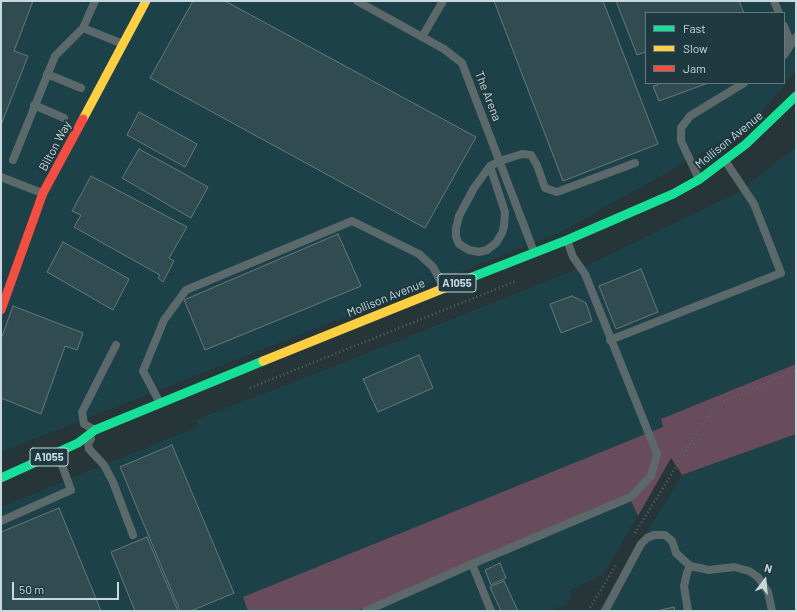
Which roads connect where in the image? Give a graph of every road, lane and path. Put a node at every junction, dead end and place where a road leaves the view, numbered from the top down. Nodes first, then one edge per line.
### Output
1 (95, 1) edge
2 (146, 1) edge
3 (357, 1) edge
4 (443, 1) edge
5 (774, 1) edge
6 (779, 12) edge
7 (84, 28) junction
8 (785, 29) edge
9 (422, 37) junction
10 (796, 37) edge
11 (123, 44) junction
12 (786, 52) edge
13 (47, 74) junction
14 (742, 84) edge
15 (81, 88) dead end
16 (796, 96) edge
17 (34, 105) junction
18 (64, 118) dead end
19 (13, 160) dead end
20 (500, 161) junction
21 (725, 161) junction
22 (635, 163) dead end
23 (490, 166) junction
24 (1, 177) edge
25 (700, 179) junction
26 (43, 193) junction
27 (567, 240) junction
28 (534, 252) junction
29 (444, 288) junction
30 (1, 310) edge
31 (610, 340) junction
32 (116, 345) dead end
33 (796, 370) edge
34 (160, 404) junction
35 (95, 430) junction
36 (73, 433) dead end
37 (57, 453) junction
38 (1, 478) edge
39 (1, 521) edge
40 (133, 535) dead end
41 (631, 540) dead end
42 (619, 559) dead end
43 (472, 564) junction
44 (690, 566) junction
45 (366, 611) edge
46 (491, 611) edge
47 (588, 611) edge
48 (605, 611) edge
49 (688, 611) edge
50 (772, 611) edge

1 - 7 lane
2 - 11 main road, Bilton Way
3 - 9 lane, The Arena
4 - 9 lane
5 - 6 lane
7 - 11 lane
7 - 13 lane
8 - 12 lane
9 - 20 lane, The Arena
10 - 12 lane
11 - 26 main road, Bilton Way
13 - 15 lane
13 - 17 lane
14 - 25 lane
16 - 21 main road, Mollison Avenue / A1055
17 - 18 lane
17 - 19 lane
20 - 22 lane
20 - 23 lane
20 - 28 lane, The Arena
21 - 25 main road, Mollison Avenue / A1055
21 - 31 lane
23 - 23 lane
24 - 26 lane
25 - 27 main road, Mollison Avenue / A1055
26 - 30 main road, Bilton Way
27 - 28 main road, Mollison Avenue / A1055
27 - 31 lane
28 - 29 main road, Mollison Avenue / A1055
29 - 34 main road, Mollison Avenue / A1055
29 - 34 lane
31 - 43 lane
32 - 35 lane
33 - 41 path
34 - 35 main road, Mollison Avenue / A1055
35 - 36 main road, Mollison Avenue / A1055
35 - 37 main road, Mollison Avenue / A1055
35 - 40 lane
37 - 38 main road, Mollison Avenue / A1055
37 - 39 lane
42 - 47 path
43 - 45 lane
43 - 46 lane
44 - 48 lane
44 - 49 lane
44 - 50 lane

